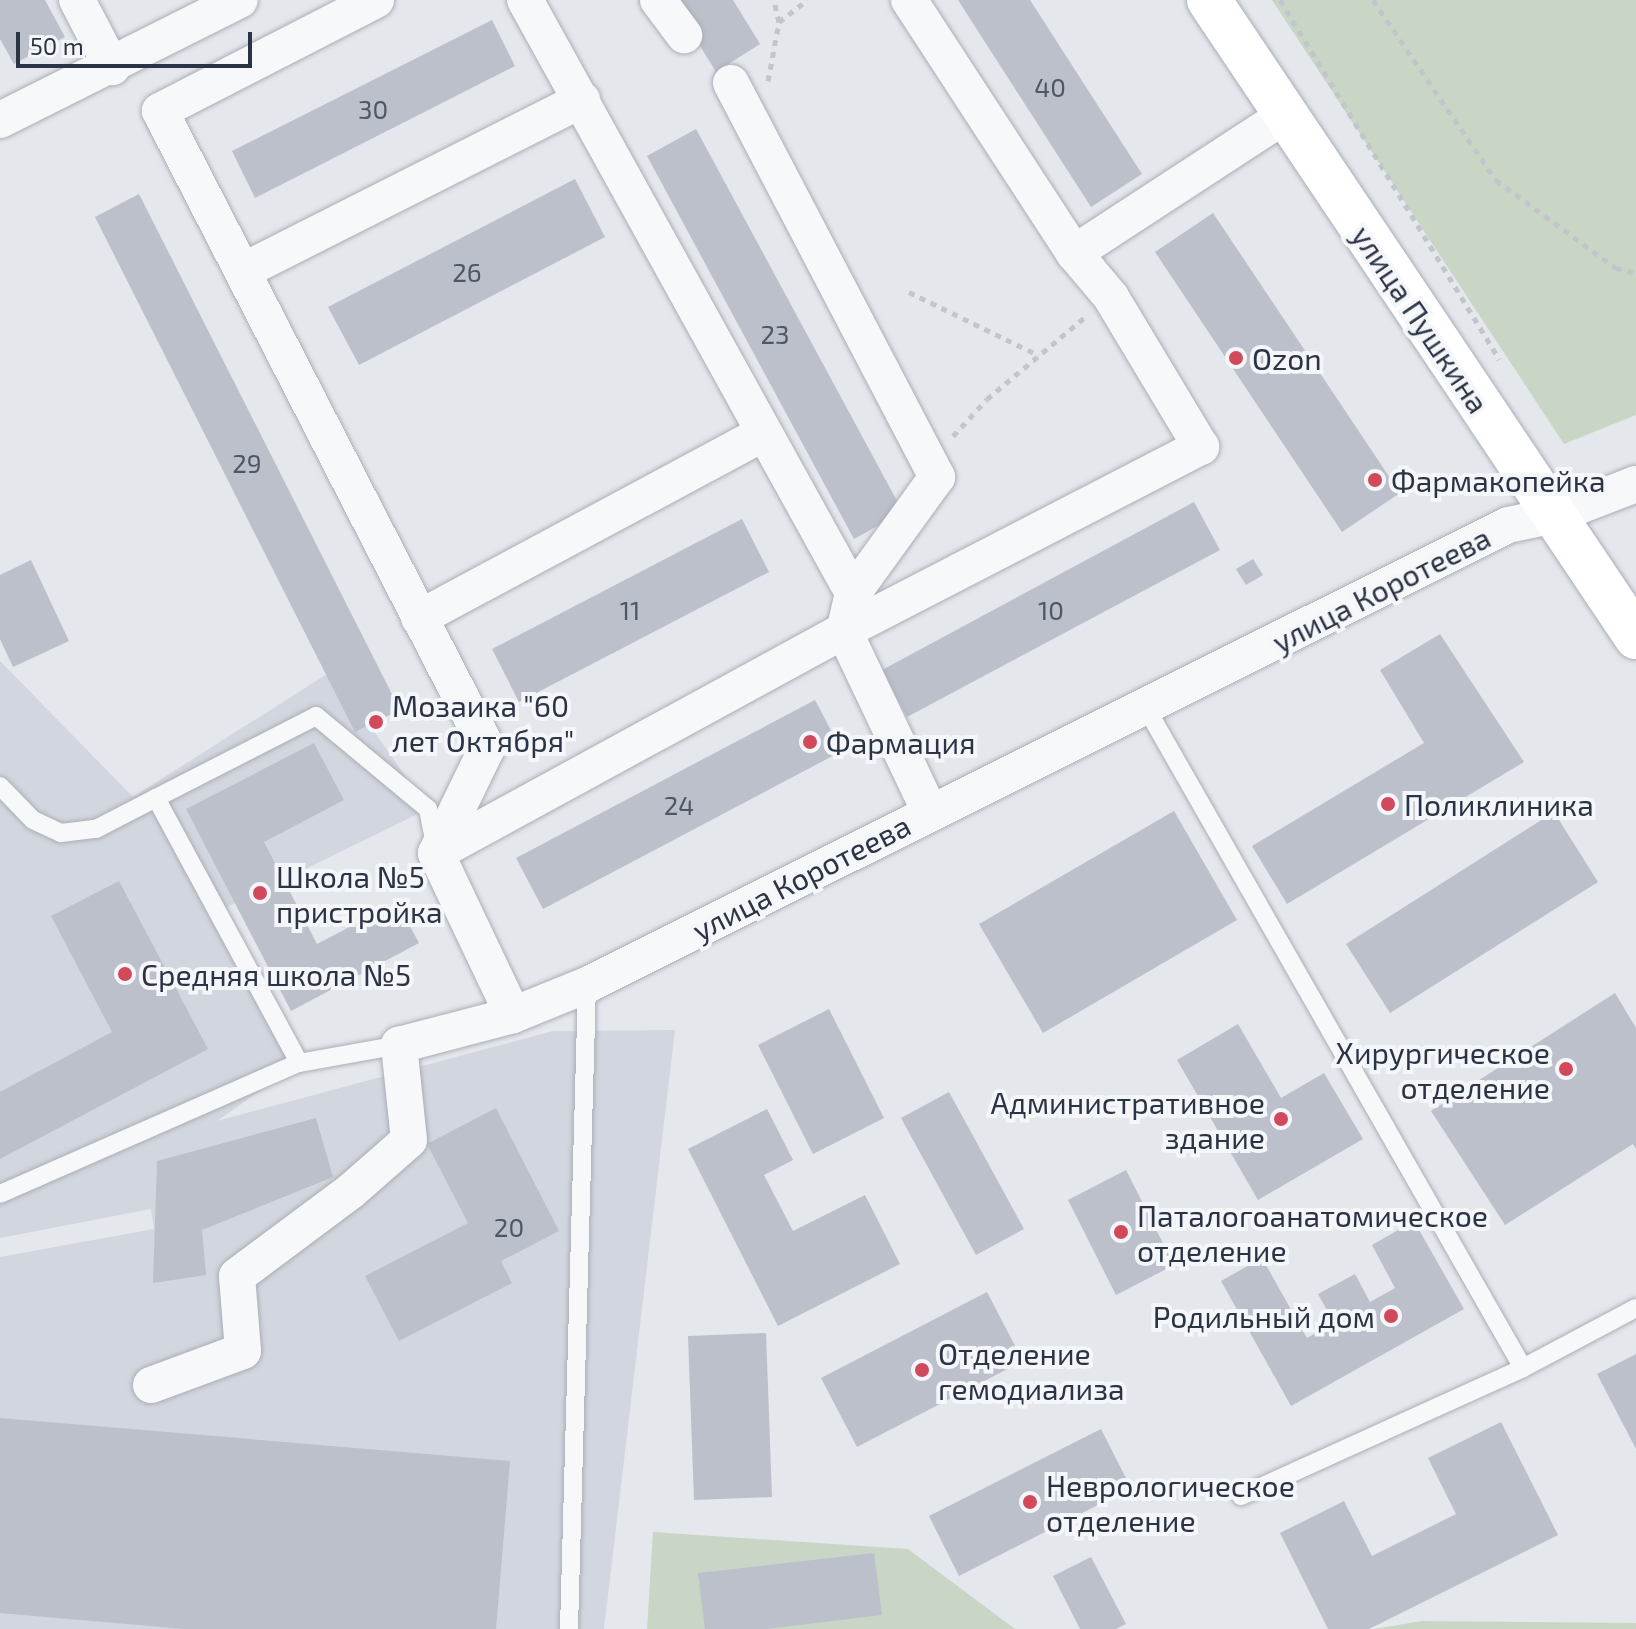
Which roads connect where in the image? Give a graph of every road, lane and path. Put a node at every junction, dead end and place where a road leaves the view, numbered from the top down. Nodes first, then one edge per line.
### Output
1 (77, 0) edge
2 (376, 0) edge
3 (525, 0) edge
4 (658, 0) edge
5 (774, 0) edge
6 (807, 0) edge
7 (909, 0) edge
8 (1209, 0) edge
9 (1280, 0) edge
10 (1373, 0) edge
11 (224, 4) edge
12 (779, 22) junction
13 (684, 35) dead end
14 (112, 67) junction
15 (731, 83) dead end
16 (582, 100) junction
17 (1283, 117) junction
18 (0, 120) edge
19 (758, 134) junction
20 (1074, 253) junction
21 (243, 271) junction
22 (1636, 273) edge
23 (909, 292) dead end
24 (1111, 297) junction
25 (1038, 355) junction
26 (1503, 366) dead end
27 (762, 434) junction
28 (929, 462) junction
29 (1636, 484) edge
30 (1556, 515) junction
31 (853, 593) junction
32 (419, 618) junction
33 (844, 631) junction
34 (1636, 637) edge
35 (1145, 706) junction
36 (0, 786) edge
37 (156, 798) junction
38 (929, 810) junction
39 (436, 853) junction
40 (587, 985) junction
41 (513, 1015) junction
42 (399, 1045) junction
43 (299, 1063) junction
44 (0, 1194) edge
45 (1636, 1308) edge
46 (1523, 1368) junction
47 (151, 1385) dead end
48 (1241, 1496) dead end
49 (569, 1629) edge

1 - 14 street
2 - 21 street
3 - 16 street
4 - 13 street
5 - 12 path
6 - 12 path
7 - 20 street
8 - 17 street, улица Пушкина
9 - 26 path
10 - 22 path
11 - 14 street
12 - 19 path
14 - 18 street
15 - 19 street
16 - 21 street
16 - 27 street
17 - 20 street
17 - 30 street, улица Пушкина
19 - 28 street
20 - 24 street
21 - 32 street
23 - 25 path
24 - 25 path
24 - 33 street
25 - 28 path
27 - 31 street
27 - 32 street
28 - 31 street
29 - 30 street, улица Коротеева
30 - 34 street, улица Пушкина
30 - 35 street, улица Коротеева
31 - 33 street
32 - 39 street
33 - 38 street
33 - 39 street
35 - 38 street, улица Коротеева
35 - 46 lane
36 - 37 lane
37 - 39 lane
37 - 43 lane
38 - 40 street, улица Коротеева
39 - 41 street
40 - 41 street, улица Коротеева
40 - 49 lane
41 - 42 street, улица Коротеева
42 - 43 lane
42 - 47 street
43 - 44 lane
45 - 46 lane
46 - 48 lane

